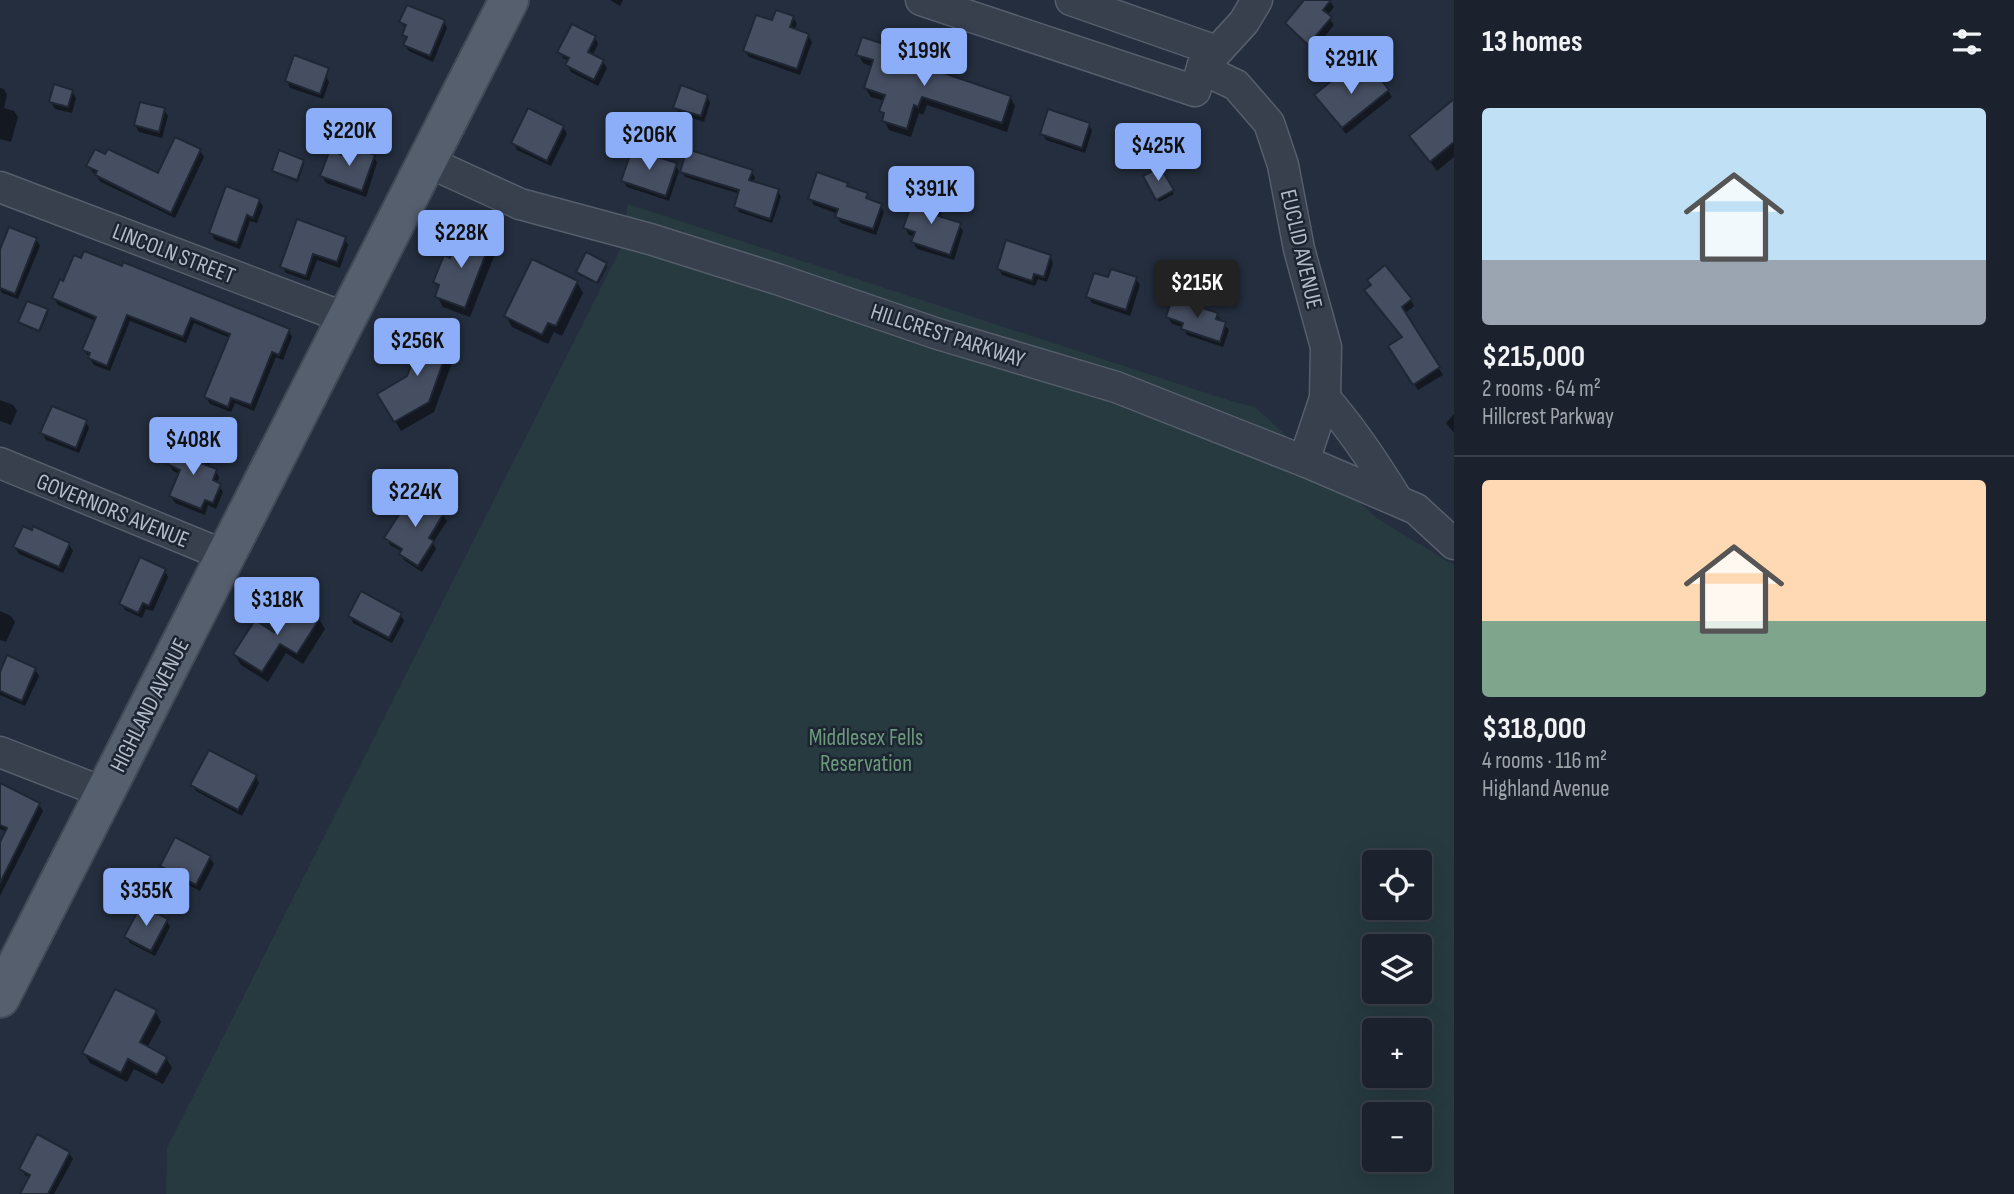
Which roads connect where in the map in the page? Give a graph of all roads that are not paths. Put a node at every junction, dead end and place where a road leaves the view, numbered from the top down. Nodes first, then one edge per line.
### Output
1 (509, 0) edge
2 (921, 0) edge
3 (1071, 0) edge
4 (1256, 0) edge
5 (1202, 69) junction
6 (426, 161) junction
7 (0, 187) edge
8 (348, 319) junction
9 (1325, 398) junction
10 (1304, 461) junction
11 (0, 463) edge
12 (1398, 501) junction
13 (1454, 544) edge
14 (226, 556) junction
15 (0, 752) edge
16 (105, 793) junction
17 (0, 998) edge

1 - 6 main road, HIGHLAND AVENUE
2 - 5 street
3 - 5 street
4 - 5 street
5 - 9 street, EUCLID AVENUE
6 - 8 main road, HIGHLAND AVENUE
6 - 10 street, HILLCREST PARKWAY
7 - 8 street, LINCOLN STREET
8 - 14 main road, HIGHLAND AVENUE
9 - 10 street, EUCLID AVENUE
9 - 12 street
10 - 12 street, HILLCREST PARKWAY
11 - 14 street, GOVERNORS AVENUE
12 - 13 street, HILLCREST PARKWAY
14 - 16 main road, HIGHLAND AVENUE
15 - 16 street
16 - 17 main road, HIGHLAND AVENUE

